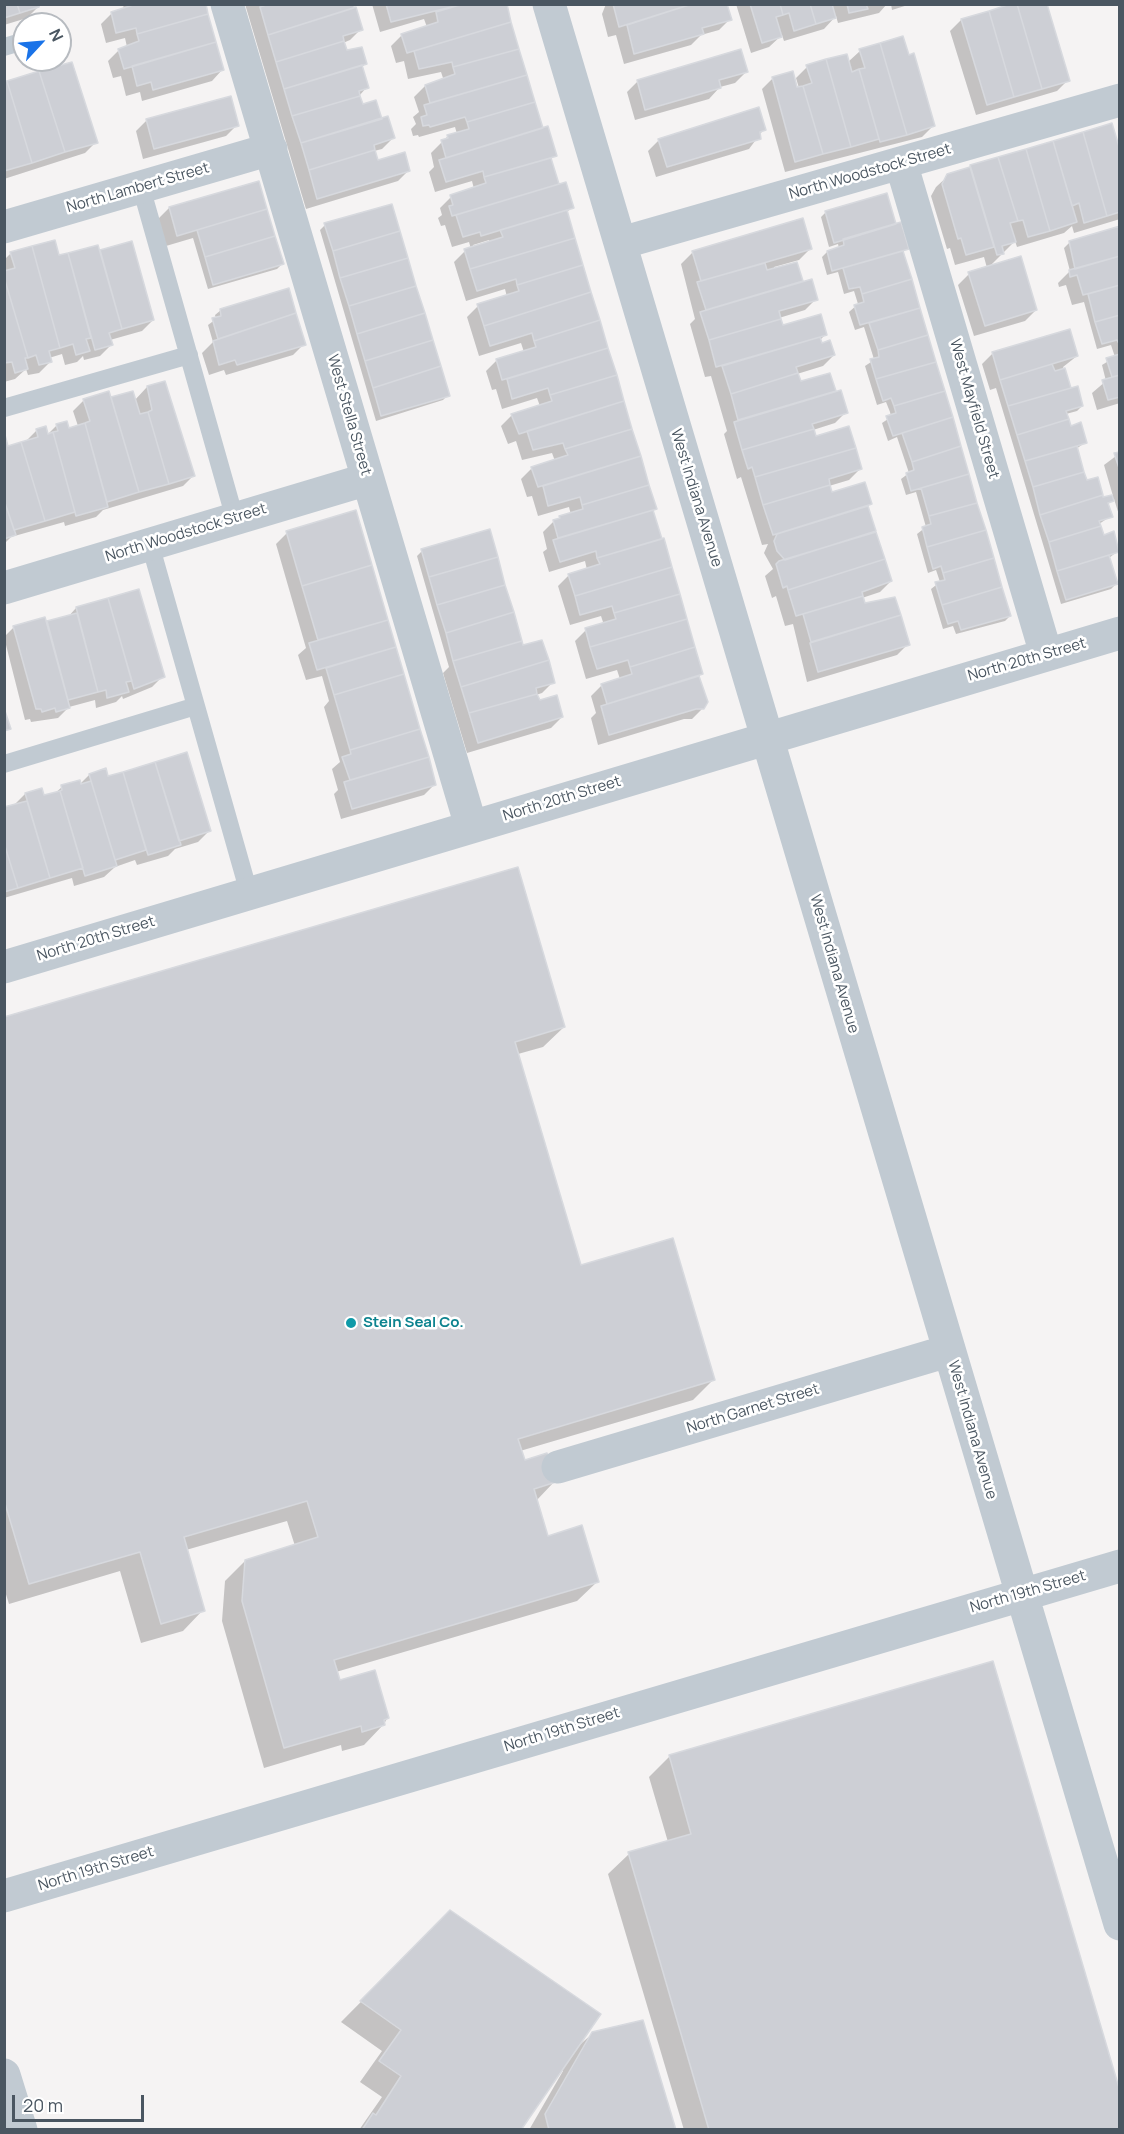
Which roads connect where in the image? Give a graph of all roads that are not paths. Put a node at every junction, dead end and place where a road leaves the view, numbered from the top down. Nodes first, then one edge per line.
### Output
1 (227, 4) edge
2 (549, 4) edge
3 (1119, 100) edge
4 (271, 149) junction
5 (901, 163) junction
6 (141, 187) junction
7 (4, 227) edge
8 (621, 243) junction
9 (189, 355) junction
10 (4, 408) edge
11 (368, 479) junction
12 (235, 519) junction
13 (150, 544) junction
14 (4, 588) edge
15 (1119, 633) edge
16 (1046, 654) junction
17 (196, 706) junction
18 (767, 737) junction
19 (4, 764) edge
20 (471, 826) junction
21 (249, 893) junction
22 (4, 967) edge
23 (948, 1351) junction
24 (558, 1467) dead end
25 (1119, 1566) edge
26 (1020, 1594) junction
27 (4, 1896) edge
28 (1119, 1924) edge
29 (4, 2075) edge
30 (21, 2130) edge

1 - 4 street, West Stella Street
2 - 8 street, West Indiana Avenue
3 - 5 street, North Woodstock Street
4 - 6 street, North Lambert Street
4 - 11 street, West Stella Street
5 - 8 street, North Woodstock Street
5 - 16 street, West Mayfield Street
6 - 7 street, North Lambert Street
6 - 9 lane
8 - 18 street, West Indiana Avenue
9 - 10 lane
9 - 12 lane
11 - 12 street, North Woodstock Street
11 - 20 street, West Stella Street
12 - 13 street, North Woodstock Street
13 - 14 street, North Woodstock Street
13 - 17 lane
15 - 16 street, North 20th Street
16 - 18 street, North 20th Street
17 - 19 lane
17 - 21 lane
18 - 20 street, North 20th Street
18 - 23 street, West Indiana Avenue
20 - 21 street, North 20th Street
21 - 22 street, North 20th Street
23 - 24 street, North Garnet Street
23 - 26 street, West Indiana Avenue
25 - 26 street, North 19th Street
26 - 27 street, North 19th Street
26 - 28 street, West Indiana Avenue
29 - 30 street

